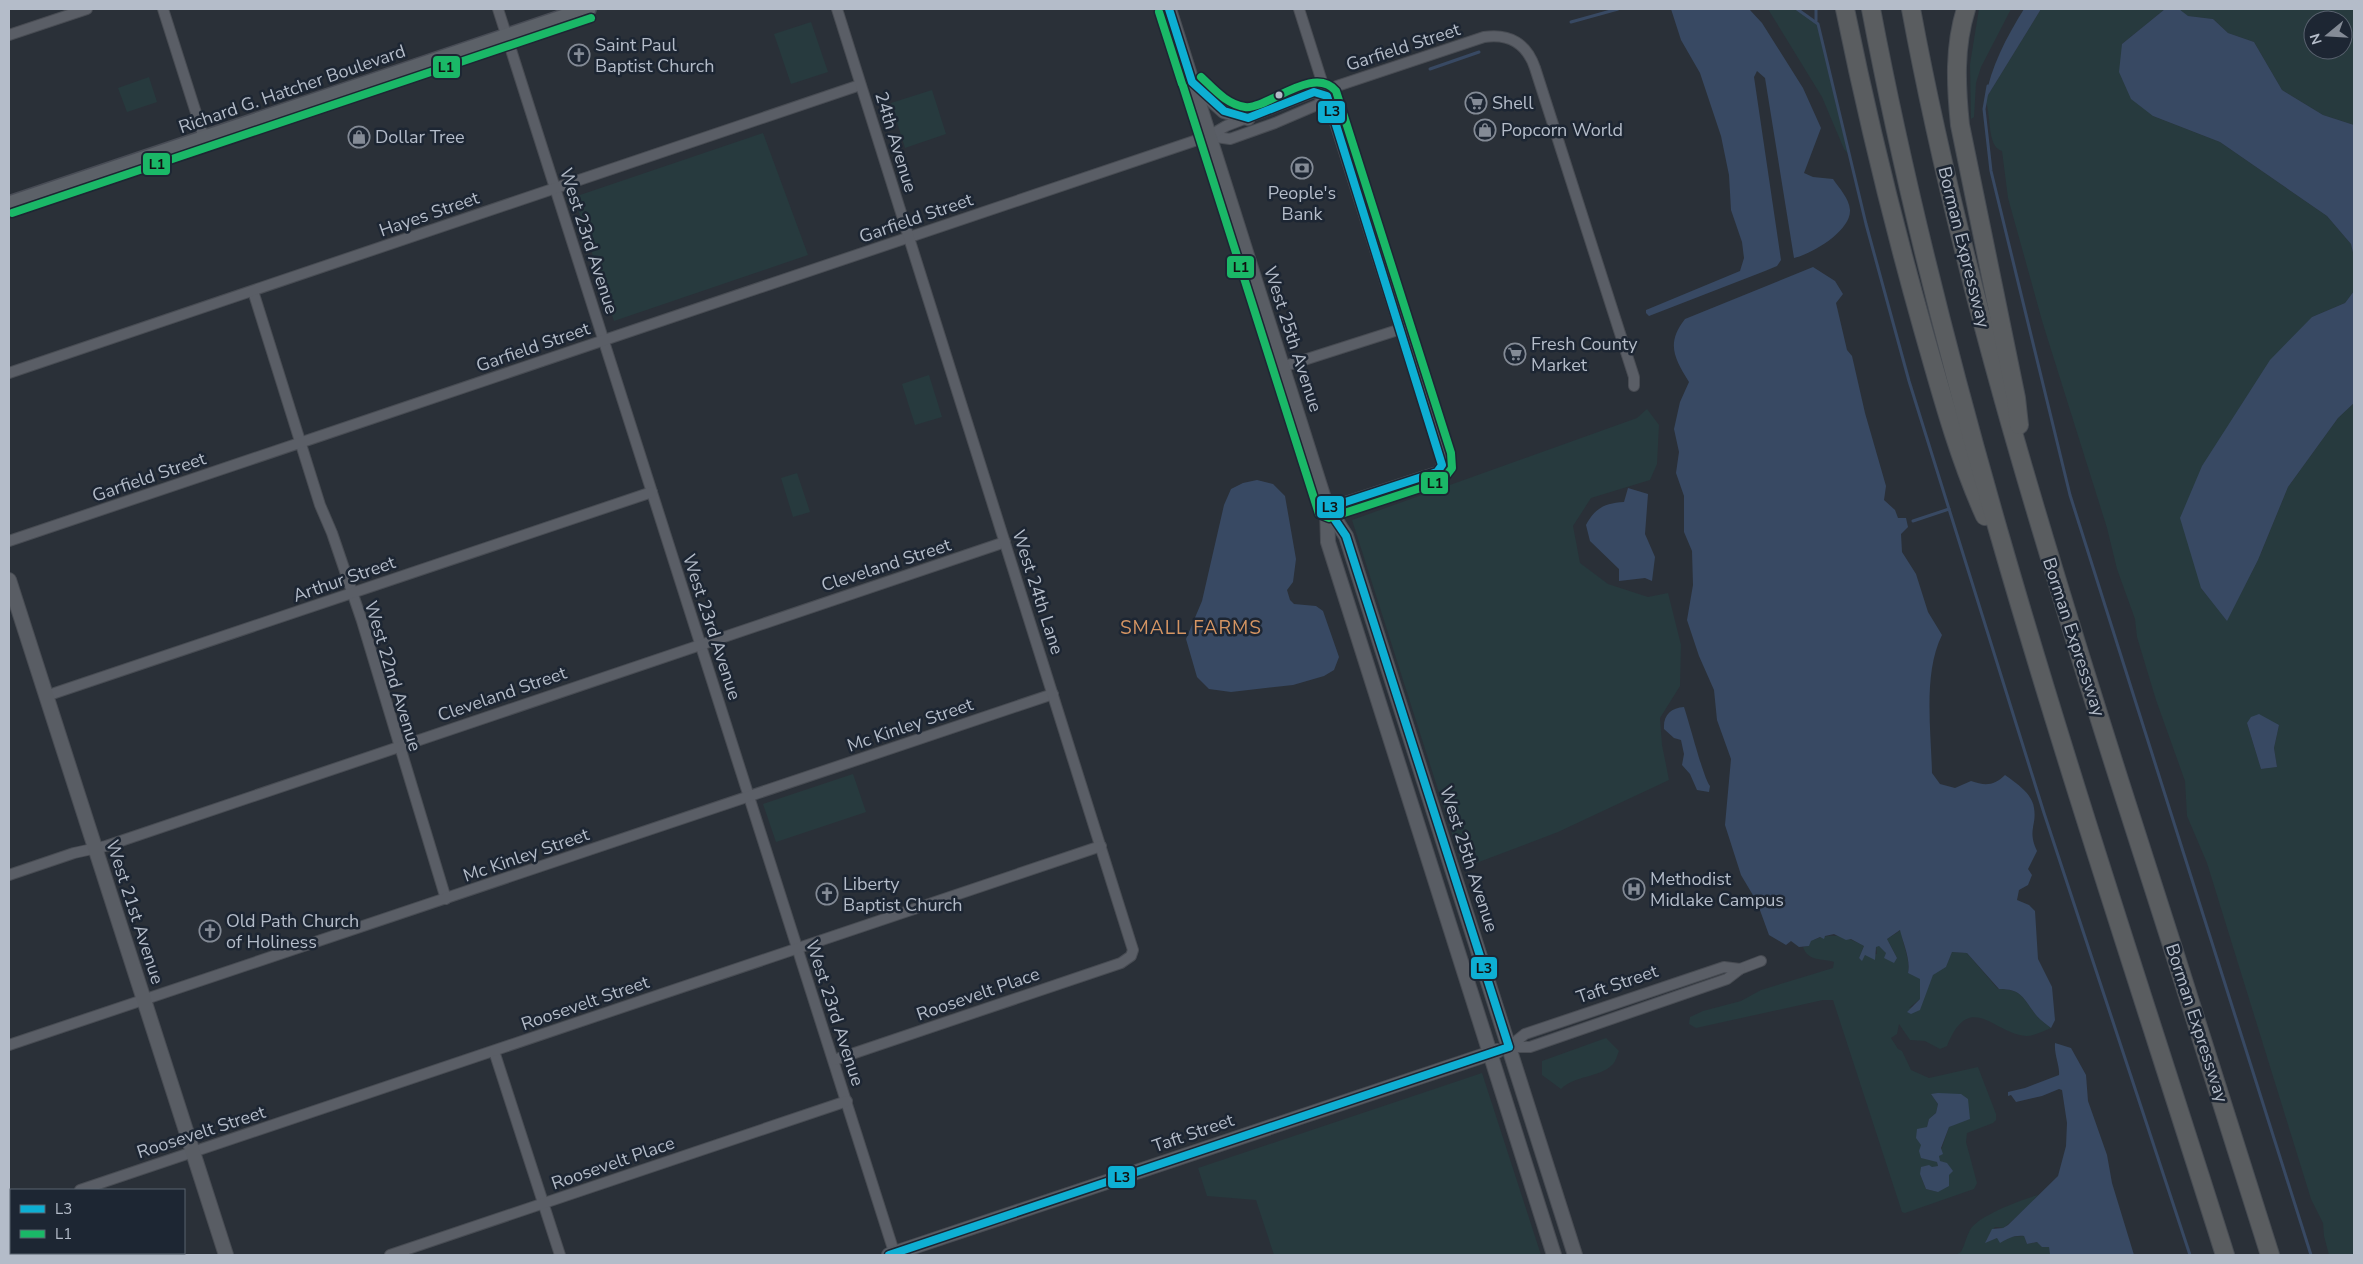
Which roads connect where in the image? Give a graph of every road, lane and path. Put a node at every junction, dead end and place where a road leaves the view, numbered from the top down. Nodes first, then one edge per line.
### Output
1 (87, 9) edge
2 (163, 9) edge
3 (498, 9) edge
4 (588, 9) edge
5 (837, 9) edge
6 (1169, 9) edge
7 (1299, 9) edge
8 (1845, 9) edge
9 (1872, 9) edge
10 (1911, 9) edge
11 (1966, 9) edge
12 (9, 35) edge
13 (507, 36) junction
14 (1192, 82) junction
15 (860, 84) junction
16 (1327, 96) junction
17 (1248, 118) junction
18 (1209, 136) junction
19 (204, 138) junction
20 (555, 188) junction
21 (9, 204) edge
22 (909, 238) junction
23 (253, 291) junction
24 (1401, 329) junction
25 (603, 340) junction
26 (1282, 367) junction
27 (9, 373) edge
28 (1634, 386) dead end
29 (300, 442) junction
30 (2025, 480) junction
31 (652, 492) junction
32 (1327, 508) junction
33 (9, 542) edge
34 (1005, 542) junction
35 (2010, 572) junction
36 (9, 580) edge
37 (351, 593) junction
38 (700, 644) junction
39 (1053, 694) junction
40 (46, 696) junction
41 (398, 746) junction
42 (749, 797) junction
43 (1101, 846) junction
44 (95, 848) junction
45 (9, 875) edge
46 (446, 899) junction
47 (797, 948) junction
48 (1131, 956) joint
49 (1761, 962) dead end
50 (143, 1001) junction
51 (9, 1046) edge
52 (1509, 1046) junction
53 (494, 1051) junction
54 (1489, 1053) junction
55 (834, 1060) junction
56 (847, 1102) junction
57 (193, 1152) junction
58 (83, 1189) edge
59 (544, 1204) junction
60 (226, 1255) edge
61 (390, 1255) edge
62 (560, 1255) edge
63 (893, 1255) edge
64 (1554, 1255) edge
65 (1575, 1255) edge
66 (2224, 1255) edge
67 (2270, 1255) edge

1 - 12 street
2 - 19 street
3 - 13 street, West 23rd Avenue
4 - 13 main road, Richard G. Hatcher Boulevard
5 - 15 street, 24th Avenue
6 - 14 street, West 25th Avenue
7 - 16 street
8 - 35 highway
9 - 35 highway
10 - 30 highway, Borman Expressway
11 - 30 highway
13 - 19 main road, Richard G. Hatcher Boulevard
13 - 20 street, West 23rd Avenue
14 - 17 street
14 - 18 street, West 25th Avenue
15 - 20 street, Hayes Street
15 - 22 street, 24th Avenue
16 - 17 street, Garfield Street
16 - 18 street, Garfield Street
16 - 24 street
16 - 28 street, Garfield Street
17 - 18 street, Garfield Street
18 - 22 street, Garfield Street
18 - 26 street, West 25th Avenue
19 - 21 main road, Richard G. Hatcher Boulevard
20 - 23 street, Hayes Street
20 - 25 street, West 23rd Avenue
22 - 25 street, Garfield Street
22 - 34 street, West 24th Lane
23 - 27 street, Hayes Street
23 - 29 street, West 22nd Avenue
24 - 26 street
24 - 32 street
25 - 29 street, Garfield Street
25 - 31 street, West 23rd Avenue
26 - 32 street, West 25th Avenue
29 - 33 street, Garfield Street
29 - 37 street, West 22nd Avenue
30 - 67 highway, Borman Expressway
31 - 37 street, Arthur Street
31 - 38 street, West 23rd Avenue
32 - 52 street, West 25th Avenue
32 - 54 street, West 25th Avenue
34 - 38 street, Cleveland Street
34 - 39 street, West 24th Lane
35 - 66 highway
36 - 40 street, West 21st Avenue
37 - 40 street, Arthur Street
37 - 41 street, West 22nd Avenue
38 - 41 street, Cleveland Street
38 - 42 street, West 23rd Avenue
39 - 42 street, Mc Kinley Street
39 - 43 street, West 24th Lane
40 - 44 street, West 21st Avenue
41 - 44 street, Cleveland Street
41 - 46 street, West 22nd Avenue
42 - 46 street, Mc Kinley Street
42 - 47 street, West 23rd Avenue
43 - 47 street, Roosevelt Street
43 - 48 street, West 24th Lane
44 - 45 street, Cleveland Street
44 - 50 street, West 21st Avenue
46 - 50 street, Mc Kinley Street
47 - 53 street, Roosevelt Street
47 - 55 street, West 23rd Avenue
48 - 55 street, Roosevelt Place
49 - 52 street, Taft Street
50 - 51 street, Mc Kinley Street
50 - 57 street, West 21st Avenue
52 - 54 street, Taft Street
52 - 65 street, West 25th Avenue
53 - 57 street, Roosevelt Street
53 - 59 street
54 - 63 street, Taft Street
54 - 64 street, West 25th Avenue
55 - 56 street, West 23rd Avenue
56 - 59 street, Roosevelt Place
56 - 63 street, West 23rd Avenue
57 - 58 street, Roosevelt Street
57 - 60 street, West 21st Avenue
59 - 61 street, Roosevelt Place
59 - 62 street

